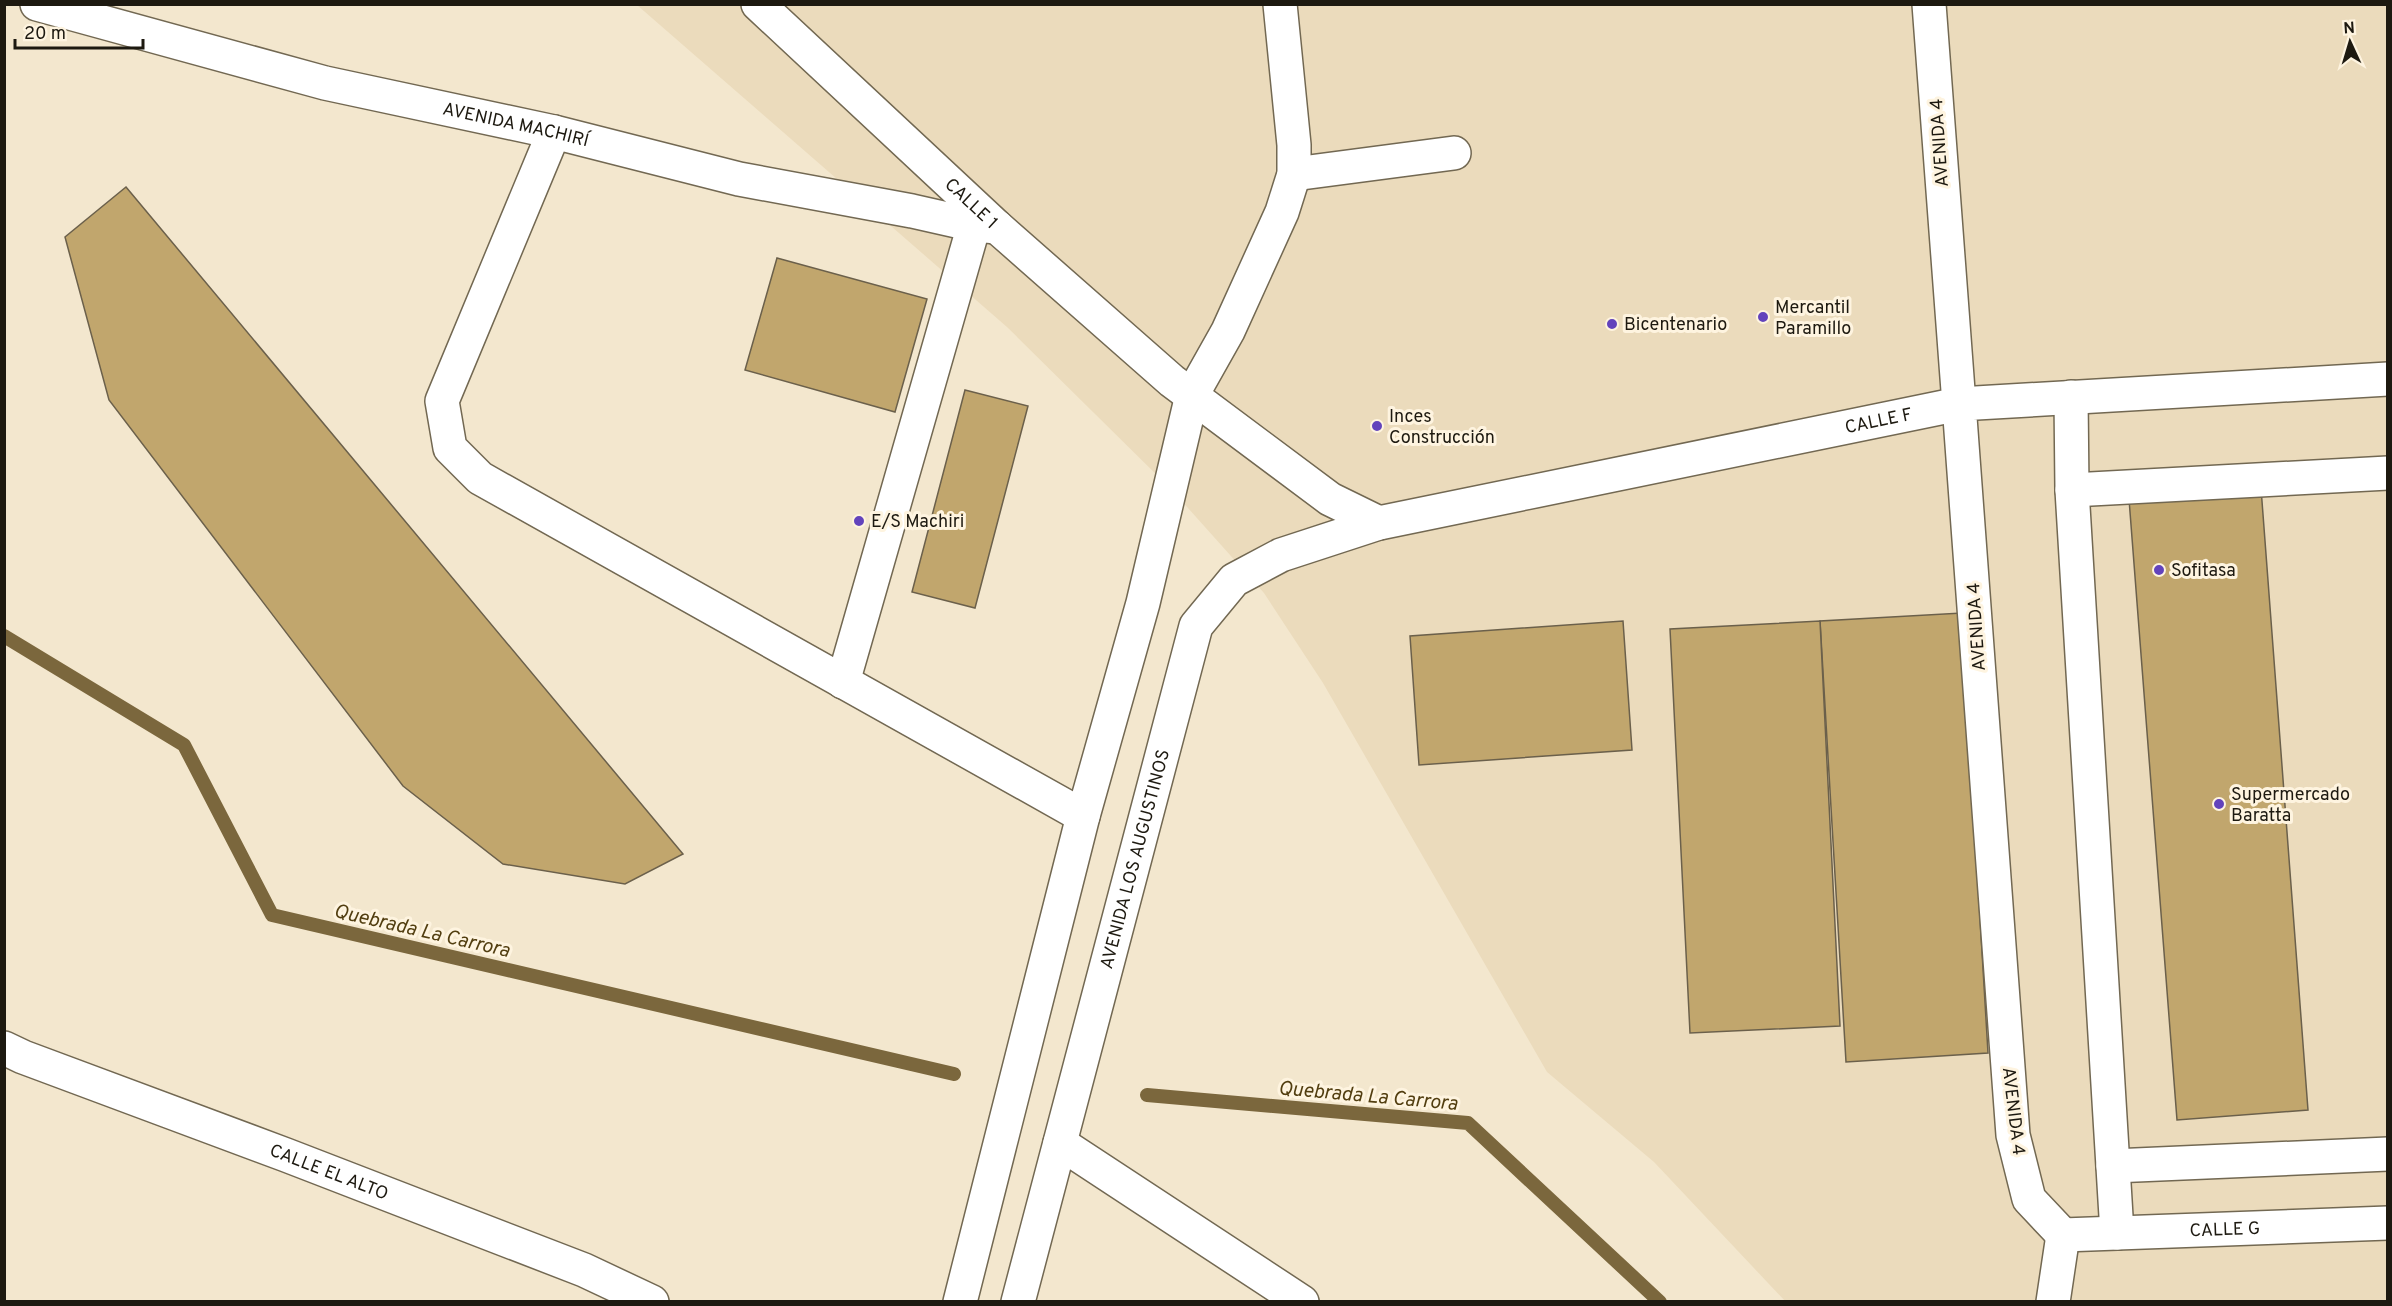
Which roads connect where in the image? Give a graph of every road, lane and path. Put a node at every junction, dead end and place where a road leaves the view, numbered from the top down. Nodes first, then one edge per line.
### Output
1 (37, 4) edge
2 (758, 4) edge
3 (1280, 4) edge
4 (1929, 4) edge
5 (554, 132) junction
6 (1454, 153) dead end
7 (1294, 174) junction
8 (985, 226) junction
9 (2388, 379) edge
10 (1192, 395) junction
11 (2071, 397) junction
12 (1959, 404) junction
13 (2388, 473) edge
14 (2072, 490) junction
15 (1379, 523) junction
16 (843, 682) junction
17 (1083, 816) junction
18 (4, 1048) edge
19 (1060, 1143) junction
20 (2388, 1154) edge
21 (2113, 1166) junction
22 (2388, 1223) edge
23 (2117, 1233) junction
24 (2063, 1235) junction
25 (652, 1302) edge
26 (960, 1302) edge
27 (1018, 1302) edge
28 (1302, 1302) edge
29 (2053, 1302) edge

1 - 5 main road, AVENIDA MACHIRÍ
2 - 8 main road, CALLE 1
3 - 7 main road
4 - 12 main road, AVENIDA 4
5 - 8 main road, AVENIDA MACHIRÍ
5 - 16 main road
6 - 7 main road
7 - 10 main road
8 - 10 main road, CALLE 1
8 - 16 main road
9 - 11 main road, CALLE F
10 - 15 main road, CALLE 1
10 - 17 main road
11 - 12 main road, CALLE F
11 - 14 main road
12 - 15 main road, CALLE F
12 - 24 main road, AVENIDA 4
13 - 14 main road
14 - 21 main road
15 - 19 main road, AVENIDA LOS AUGUSTINOS
16 - 17 main road
17 - 26 main road
18 - 25 main road, CALLE EL ALTO
19 - 27 main road, AVENIDA LOS AUGUSTINOS
19 - 28 main road
20 - 21 main road
21 - 23 main road
22 - 23 main road, CALLE G
23 - 24 main road, CALLE G
24 - 29 main road

